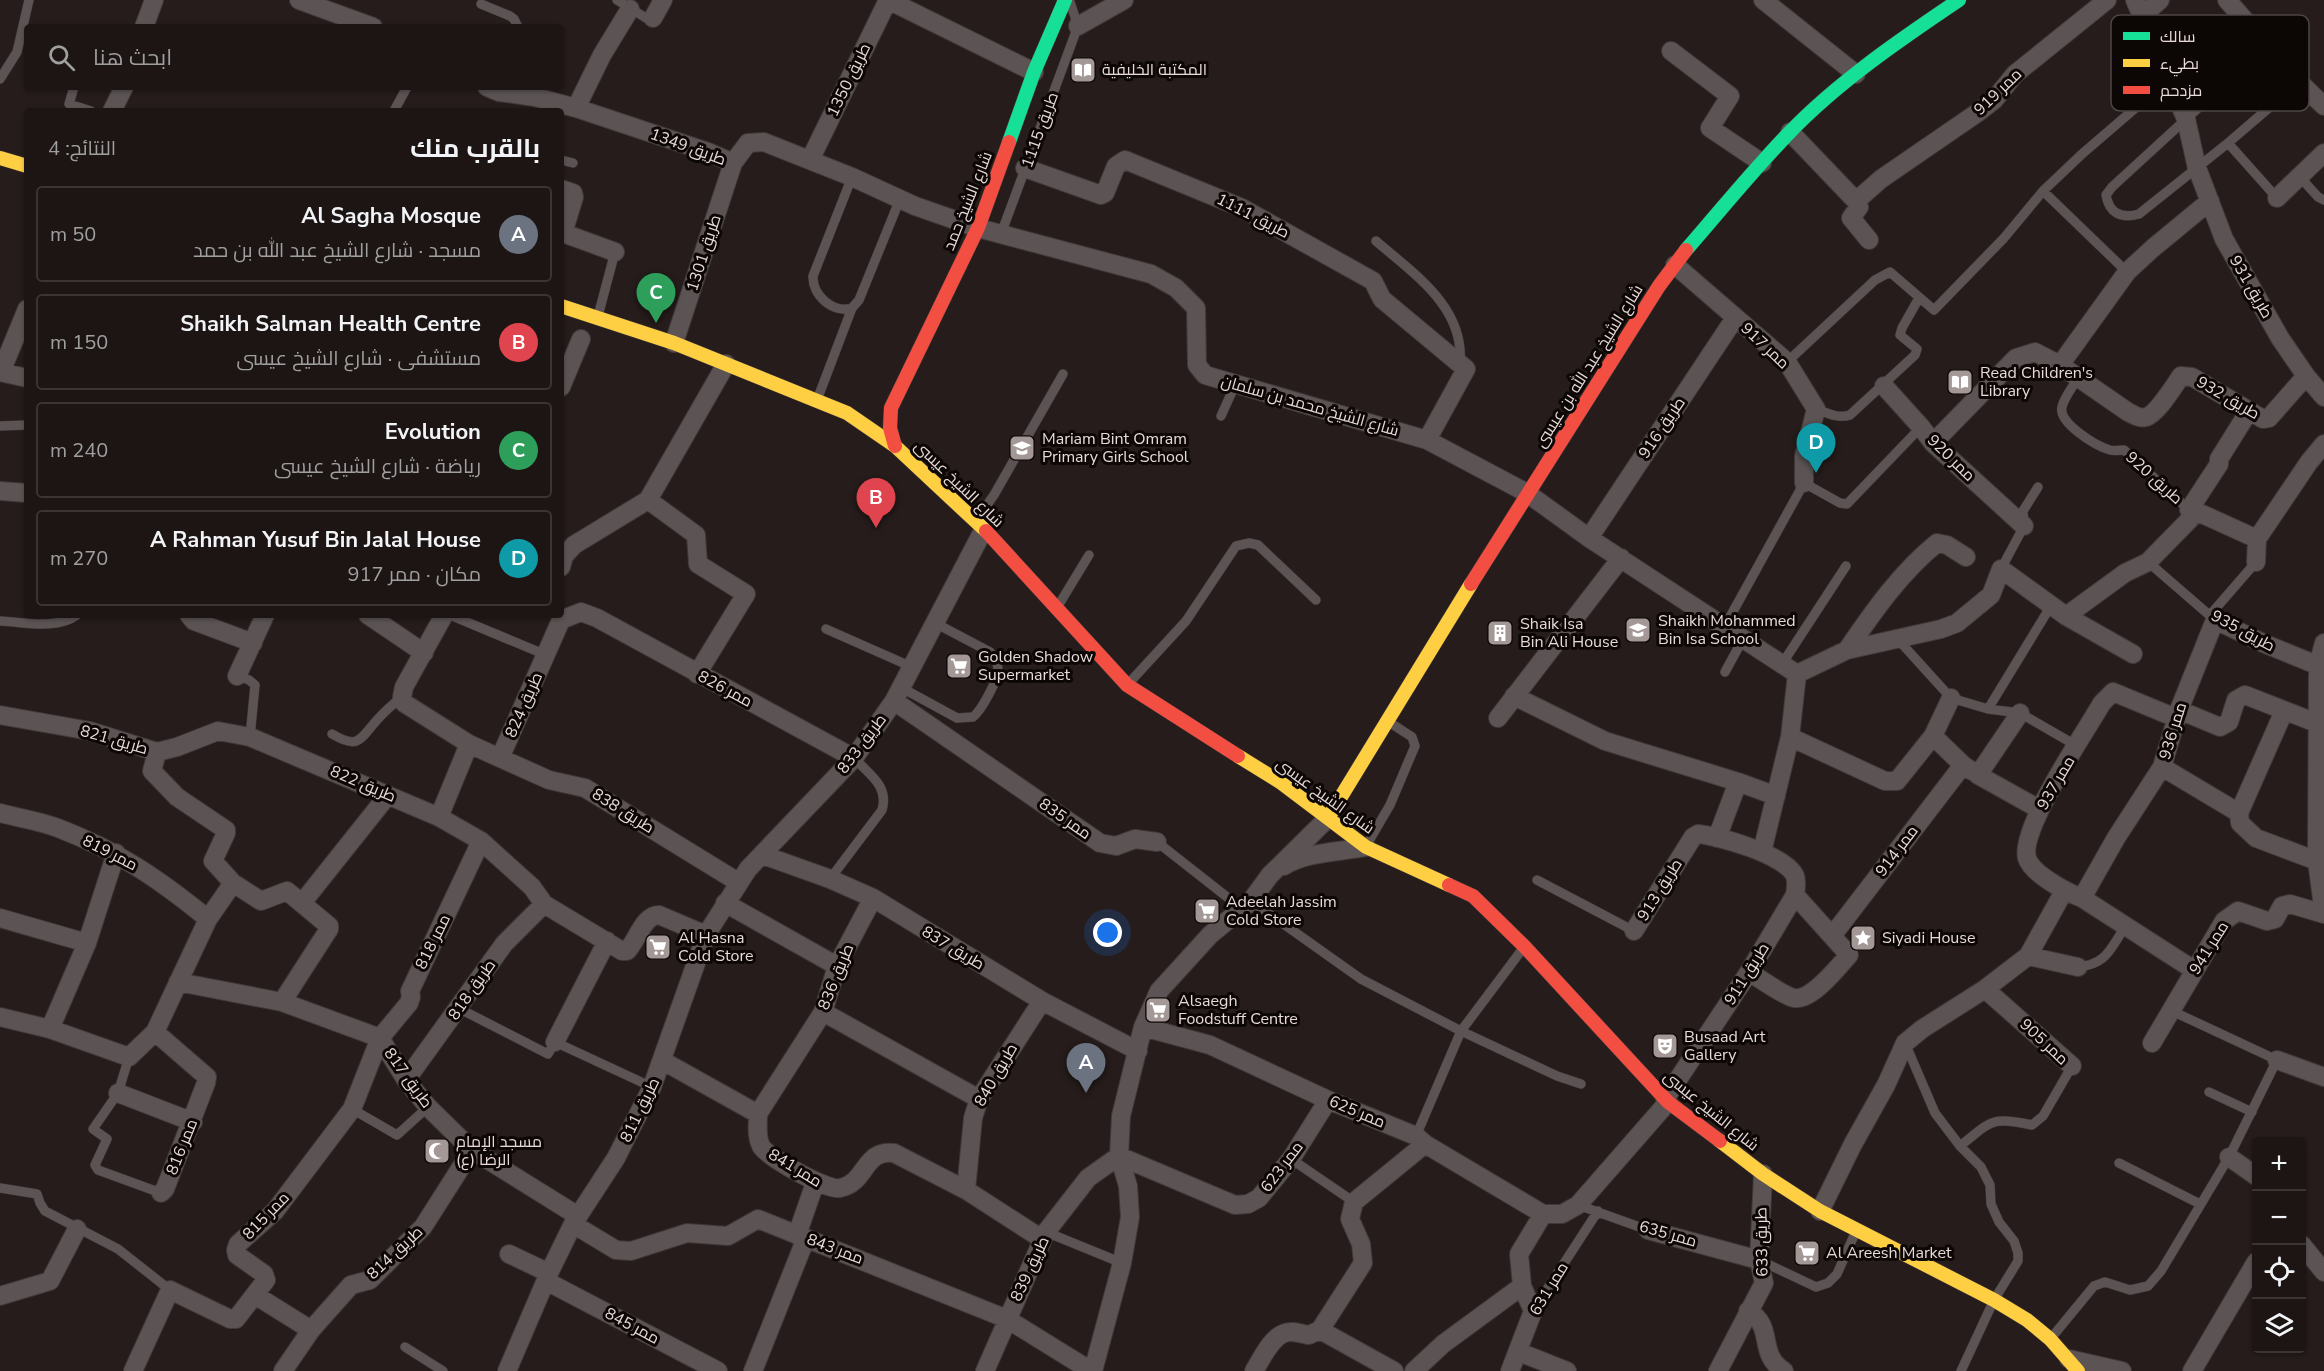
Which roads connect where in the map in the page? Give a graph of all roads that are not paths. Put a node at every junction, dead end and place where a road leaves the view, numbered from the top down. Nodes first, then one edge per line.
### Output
1 (29, 0) edge
2 (154, 0) edge
3 (299, 0) edge
4 (663, 0) edge
5 (888, 0) edge
6 (1067, 0) edge
7 (1124, 0) edge
8 (1763, 0) edge
9 (1959, 0) edge
10 (2107, 0) edge
11 (2160, 0) edge
12 (2227, 0) edge
13 (481, 4) dead end
14 (624, 5) edge
15 (2138, 8) edge
16 (2241, 15) edge
17 (653, 18) joint
18 (145, 24) edge
19 (365, 24) edge
20 (516, 24) edge
21 (1078, 26) junction
22 (1671, 51) dead end
23 (17, 52) junction
24 (24, 55) edge
25 (1034, 72) junction
26 (1856, 74) junction
27 (0, 79) edge
28 (73, 90) edge
29 (122, 90) edge
30 (405, 90) edge
31 (498, 90) edge
32 (2309, 92) edge
33 (517, 103) edge
34 (2324, 106) edge
35 (82, 108) edge
36 (114, 108) edge
37 (396, 108) edge
38 (576, 108) junction
39 (2132, 111) edge
40 (2182, 111) edge
41 (2195, 111) edge
42 (2265, 111) edge
43 (2186, 119) junction
44 (1790, 132) junction
45 (2228, 143) junction
46 (2324, 153) edge
47 (0, 158) edge
48 (810, 160) junction
49 (564, 161) edge
50 (573, 163) dead end
51 (733, 163) junction
52 (1762, 163) junction
53 (24, 165) edge
54 (1025, 168) junction
55 (2197, 168) junction
56 (2299, 176) junction
57 (852, 177) junction
58 (564, 190) edge
59 (2043, 191) junction
60 (2277, 198) joint
61 (900, 199) junction
62 (2324, 200) edge
63 (1856, 201) junction
64 (2210, 201) junction
65 (978, 228) junction
66 (564, 230) edge
67 (564, 233) edge
68 (1001, 234) junction
69 (1869, 240) dead end
70 (1376, 241) dead end
71 (615, 252) joint
72 (1676, 265) junction
73 (2127, 272) junction
74 (1919, 298) junction
75 (564, 307) edge
76 (852, 308) junction
77 (24, 316) edge
78 (598, 318) junction
79 (1734, 318) junction
80 (581, 339) dead end
81 (674, 343) junction
82 (1787, 362) junction
83 (726, 364) junction
84 (2060, 365) junction
85 (1463, 367) junction
86 (0, 372) edge
87 (1063, 374) dead end
88 (2306, 376) junction
89 (24, 377) edge
90 (2078, 377) junction
91 (564, 380) edge
92 (1235, 384) junction
93 (1884, 386) junction
94 (2324, 397) edge
95 (816, 402) junction
96 (1816, 408) junction
97 (881, 411) junction
98 (2249, 411) junction
99 (847, 413) junction
100 (1221, 416) dead end
101 (24, 425) edge
102 (0, 426) edge
103 (1922, 427) junction
104 (1427, 440) junction
105 (1932, 443) junction
106 (2324, 444) edge
107 (896, 446) junction
108 (1804, 483) junction
109 (2038, 487) dead end
110 (0, 491) edge
111 (24, 493) edge
112 (1527, 493) junction
113 (648, 500) junction
114 (2192, 512) junction
115 (980, 525) junction
116 (2024, 526) junction
117 (1589, 538) junction
118 (2257, 539) junction
119 (1089, 555) dead end
120 (565, 556) edge
121 (1966, 557) dead end
122 (1621, 558) junction
123 (2148, 562) junction
124 (2256, 562) joint
125 (1846, 566) dead end
126 (2001, 569) junction
127 (1316, 600) dead end
128 (1056, 608) junction
129 (2059, 610) junction
130 (564, 615) edge
131 (2213, 617) junction
132 (72, 618) edge
133 (192, 618) edge
134 (264, 618) edge
135 (372, 618) edge
136 (442, 618) edge
137 (457, 618) edge
138 (555, 618) edge
139 (597, 618) joint
140 (0, 621) edge
141 (935, 623) junction
142 (1725, 626) junction
143 (826, 629) dead end
144 (1743, 639) junction
145 (1895, 640) junction
146 (253, 643) junction
147 (2324, 643) edge
148 (1847, 650) junction
149 (424, 653) junction
150 (2133, 654) dead end
151 (546, 655) junction
152 (1782, 664) junction
153 (912, 667) junction
154 (2321, 667) edge
155 (1725, 672) dead end
156 (698, 674) junction
157 (1797, 674) junction
158 (237, 676) joint
159 (1127, 685) junction
160 (898, 694) junction
161 (1514, 696) junction
162 (402, 697) junction
163 (1951, 698) junction
164 (1988, 709) junction
165 (2284, 711) junction
166 (2020, 712) junction
167 (2177, 714) junction
168 (0, 715) edge
169 (1498, 718) dead end
170 (1387, 721) junction
171 (2319, 724) junction
172 (332, 734) dead end
173 (1933, 736) junction
174 (250, 737) junction
175 (1790, 737) junction
176 (469, 744) junction
177 (2077, 746) junction
178 (157, 752) junction
179 (500, 758) junction
180 (854, 758) junction
181 (1963, 765) junction
182 (2162, 767) junction
183 (1978, 776) junction
184 (1738, 782) junction
185 (388, 795) junction
186 (1776, 796) junction
187 (2039, 809) junction
188 (0, 813) edge
189 (2239, 813) junction
190 (440, 817) junction
191 (1328, 818) junction
192 (2320, 834) edge
193 (1717, 838) junction
194 (482, 841) junction
195 (1157, 842) joint
196 (1366, 847) junction
197 (1762, 852) junction
198 (116, 853) junction
199 (763, 855) junction
200 (2317, 861) junction
201 (1270, 875) junction
202 (830, 879) junction
203 (1537, 880) dead end
204 (738, 882) junction
205 (233, 883) junction
206 (2073, 894) junction
207 (1795, 895) junction
208 (873, 898) junction
209 (302, 903) junction
210 (725, 903) junction
211 (544, 904) junction
212 (1246, 904) junction
213 (2324, 911) edge
214 (0, 918) edge
215 (208, 919) junction
216 (2125, 927) junction
217 (1634, 931) joint
218 (706, 935) junction
219 (1832, 936) junction
220 (607, 941) junction
221 (87, 943) junction
222 (1524, 946) junction
223 (2028, 956) junction
224 (837, 966) junction
225 (2078, 967) joint
226 (2194, 970) junction
227 (1749, 972) junction
228 (178, 982) junction
229 (1985, 988) junction
230 (1042, 1001) junction
231 (282, 1002) junction
232 (460, 1009) junction
233 (2172, 1011) junction
234 (823, 1012) junction
235 (0, 1017) edge
236 (1143, 1027) junction
237 (50, 1029) junction
238 (1461, 1031) junction
239 (155, 1032) junction
240 (380, 1038) junction
241 (555, 1042) junction
242 (1905, 1043) junction
243 (2152, 1043) dead end
244 (1138, 1051) junction
245 (129, 1057) junction
246 (2277, 1060) junction
247 (663, 1061) junction
248 (2072, 1066) joint
249 (2324, 1077) edge
250 (406, 1080) junction
251 (1581, 1084) dead end
252 (652, 1087) junction
253 (2209, 1092) dead end
254 (118, 1093) junction
255 (979, 1099) junction
256 (1328, 1100) junction
257 (1667, 1101) junction
258 (428, 1107) junction
259 (352, 1109) junction
260 (2253, 1112) junction
261 (758, 1114) junction
262 (193, 1122) junction
263 (1420, 1140) junction
264 (1960, 1146) junction
265 (472, 1150) junction
266 (1119, 1156) junction
267 (2229, 1157) junction
268 (1291, 1159) junction
269 (2120, 1163) dead end
270 (2252, 1173) edge
271 (1763, 1174) junction
272 (815, 1183) junction
273 (0, 1188) edge
274 (966, 1190) junction
275 (161, 1193) joint
276 (1354, 1202) junction
277 (2200, 1204) junction
278 (1578, 1205) junction
279 (1598, 1211) junction
280 (1820, 1211) junction
281 (1552, 1214) junction
282 (575, 1220) junction
283 (77, 1229) junction
284 (1648, 1230) joint
285 (1856, 1231) junction
286 (801, 1236) junction
287 (1044, 1236) junction
288 (2306, 1251) edge
289 (509, 1254) dead end
290 (1759, 1260) junction
291 (1122, 1263) junction
292 (2252, 1269) edge
293 (2324, 1272) edge
294 (547, 1277) junction
295 (1522, 1286) junction
296 (170, 1290) junction
297 (255, 1295) junction
298 (0, 1296) edge
299 (1994, 1300) junction
300 (1533, 1311) junction
301 (1748, 1311) junction
302 (1007, 1319) junction
303 (310, 1330) junction
304 (1320, 1330) junction
305 (2050, 1339) junction
306 (405, 1347) dead end
307 (1519, 1352) junction
308 (2074, 1365) edge
309 (133, 1371) edge
310 (282, 1371) edge
311 (443, 1371) edge
312 (507, 1371) edge
313 (718, 1371) edge
314 (753, 1371) edge
315 (985, 1371) edge
316 (1092, 1371) edge
317 (1254, 1371) edge
318 (1394, 1371) edge
319 (1414, 1371) edge
320 (1510, 1371) edge
321 (1567, 1371) edge
322 (1718, 1371) edge
323 (1784, 1371) edge
324 (1961, 1371) edge
325 (2122, 1371) edge
326 (2192, 1371) edge

1 - 23 lane
2 - 18 street
3 - 19 street
4 - 17 street
5 - 25 street
5 - 48 street, طريق 1350
6 - 21 lane
6 - 25 street, شارع الشيخ حمد
7 - 21 street
8 - 26 street
9 - 26 street, شارع الشيخ عبد الله بن عيسى
10 - 63 street, ممر 919
11 - 15 street
12 - 16 street
13 - 20 lane
14 - 17 lane
14 - 38 street
21 - 54 lane, طريق 1115
22 - 52 street
23 - 24 lane
23 - 27 lane
25 - 65 street, شارع الشيخ حمد
26 - 44 street, شارع الشيخ عبد الله بن عيسى
28 - 35 lane
29 - 36 street
30 - 37 lane
31 - 33 street, طريق 1349
32 - 34 street
33 - 38 street, طريق 1349
38 - 51 street, طريق 1349
39 - 59 lane
40 - 43 street, طريق 931
41 - 43 lane
42 - 45 lane
43 - 55 street, طريق 931
43 - 55 lane
44 - 52 street, شارع الشيخ عبد الله بن عيسى
44 - 63 street
45 - 55 lane
45 - 60 lane
46 - 56 street
47 - 53 street
48 - 51 street, طريق 1349
48 - 57 street, طريق 1349
49 - 50 lane
51 - 81 street, طريق 1301
52 - 72 street, شارع الشيخ عبد الله بن عيسى
54 - 68 lane, طريق 1115
54 - 85 street, طريق 1111
55 - 64 street, طريق 931
56 - 60 street
56 - 62 lane
57 - 61 street, طريق 1349
57 - 76 lane
58 - 66 street
59 - 73 lane
59 - 74 lane
61 - 65 street, طريق 1349
61 - 76 lane
63 - 69 street
64 - 73 street
64 - 88 street, طريق 931
65 - 68 street, شارع الشيخ محمد بن سلمان
65 - 97 street, شارع الشيخ حمد
67 - 71 street
68 - 92 street, شارع الشيخ محمد بن سلمان
70 - 85 lane
71 - 78 lane
72 - 79 street, ممر 917
72 - 112 street, شارع الشيخ عبد الله بن عيسى
73 - 84 street
74 - 82 lane
74 - 93 lane
75 - 78 street, شارع الشيخ عيسى
76 - 95 lane
77 - 86 street
78 - 81 street, شارع الشيخ عيسى
79 - 82 street, ممر 917
79 - 117 street, طريق 916
80 - 91 street
81 - 83 street, شارع الشيخ عيسى
82 - 96 street, ممر 917
83 - 95 street, شارع الشيخ عيسى
83 - 113 street
84 - 90 street, طريق 932
84 - 105 street, طريق 932
85 - 104 street
86 - 89 street
87 - 115 lane
88 - 94 street, طريق 931
88 - 98 street, طريق 932
90 - 98 street, طريق 932
90 - 114 lane, طريق 920
92 - 100 lane
92 - 104 street, شارع الشيخ محمد بن سلمان
93 - 96 lane
93 - 103 street, ممر 920
95 - 99 street, شارع الشيخ عيسى
96 - 108 street
97 - 99 street
97 - 107 street, شارع الشيخ حمد
98 - 114 street
99 - 107 street, شارع الشيخ عيسى
101 - 102 lane
103 - 105 street, ممر 920
103 - 108 lane
104 - 112 street, شارع الشيخ محمد بن سلمان
105 - 116 street, ممر 920
106 - 118 street
107 - 115 street, شارع الشيخ عيسى
108 - 142 lane
109 - 116 lane
110 - 111 street
112 - 117 street
112 - 170 street, شارع الشيخ عبد الله بن عيسى
113 - 120 street
113 - 156 street
114 - 118 street, طريق 920
114 - 123 street
115 - 128 street, شارع الشيخ عيسى
115 - 141 street, طريق 833
116 - 126 lane
117 - 122 street
118 - 124 street
119 - 128 lane
121 - 148 street
122 - 142 street
122 - 161 street
123 - 129 street
123 - 131 lane, طريق 935
124 - 131 lane
125 - 152 lane
126 - 129 street
126 - 145 street
127 - 159 lane
128 - 159 street, شارع الشيخ عيسى
129 - 150 street
129 - 164 lane
130 - 139 street, طريق 824
131 - 154 street, طريق 935
131 - 167 street, ممر 936
132 - 140 lane
133 - 146 street
134 - 146 street
135 - 149 street
136 - 149 street
137 - 151 lane
138 - 151 street, طريق 824
139 - 156 street, ممر 826
141 - 153 street, طريق 833
141 - 160 lane
142 - 144 street
143 - 153 lane
144 - 152 street
144 - 155 lane
145 - 148 street
145 - 163 lane
146 - 158 street
147 - 154 street
148 - 157 street
149 - 162 street
151 - 179 street, طريق 824
152 - 157 street
153 - 160 street, طريق 833
154 - 171 street
156 - 180 street, ممر 826
157 - 175 street
158 - 174 lane
159 - 191 street, شارع الشيخ عيسى
160 - 180 street, طريق 833
160 - 195 street, ممر 835
161 - 169 street
161 - 184 street
162 - 172 lane
162 - 176 street, طريق 824
163 - 164 lane
163 - 173 street
164 - 166 lane
165 - 167 street
165 - 171 street
165 - 189 street
166 - 177 lane
166 - 183 street
167 - 177 street, ممر 937
167 - 182 street, ممر 936
168 - 178 street, طريق 821
170 - 191 street, شارع الشيخ عبد الله بن عيسى
170 - 196 lane
171 - 192 street
173 - 175 street
173 - 181 street
174 - 178 street, طريق 822
174 - 185 street, طريق 822
175 - 186 street
176 - 179 street, طريق 824
176 - 190 street
177 - 187 street, ممر 937
178 - 205 street, طريق 821
179 - 204 street, طريق 838
180 - 199 street, طريق 833
180 - 202 lane
181 - 183 street
181 - 219 street, ممر 914
182 - 189 street
182 - 206 street, ممر 936
183 - 187 street
184 - 186 street
184 - 193 street
185 - 190 street, طريق 822
185 - 209 street
186 - 197 street
187 - 206 street, ممر 937
188 - 198 street, ممر 819
189 - 200 street
190 - 194 street, طريق 822
191 - 196 street, شارع الشيخ عيسى
191 - 201 street
192 - 200 street
193 - 197 street, طريق 913
193 - 217 street, طريق 913
194 - 211 street, طريق 822
194 - 240 street, ممر 818
195 - 212 lane, ممر 835
196 - 201 street
196 - 222 street, شارع الشيخ عيسى
197 - 207 street, طريق 913
198 - 215 street, ممر 819
198 - 221 street
199 - 202 street, طريق 837
199 - 204 street, طريق 833
200 - 213 street
201 - 212 street
202 - 208 street, طريق 837
203 - 217 lane, طريق 913
204 - 210 street, طريق 833
205 - 209 street
205 - 215 street
206 - 216 street, ممر 937
206 - 223 street
207 - 219 street
207 - 227 street, طريق 911
208 - 224 street, طريق 836
208 - 230 street, طريق 837
209 - 231 street
210 - 218 street, طريق 833
210 - 224 street
211 - 220 street
211 - 232 street, طريق 818
212 - 236 street
212 - 238 lane, ممر 835
213 - 226 street, ممر 941
214 - 221 street
215 - 228 street
216 - 225 lane
216 - 226 street, ممر 937
218 - 220 street
218 - 247 street, طريق 811
219 - 227 street
220 - 241 street
221 - 237 street
222 - 238 lane
222 - 257 street, شارع الشيخ عيسى
223 - 225 street
223 - 229 street
224 - 234 street, طريق 836
226 - 233 street, ممر 941
227 - 257 street, طريق 911
228 - 231 street, طريق 817
228 - 239 street
229 - 242 street
229 - 248 street, ممر 905
230 - 244 street, طريق 837
230 - 255 street, طريق 840
231 - 240 street, طريق 817
232 - 241 lane
232 - 250 street, طريق 818
233 - 243 street, ممر 941
233 - 246 lane
234 - 255 street
234 - 261 street, طريق 836
235 - 237 street
236 - 244 street
236 - 256 street, ممر 625
237 - 245 street
238 - 251 lane, ممر 835
238 - 263 lane
239 - 245 street
239 - 262 street, ممر 816
240 - 250 street, طريق 817
240 - 259 street, ممر 815
241 - 252 lane
242 - 264 lane
242 - 280 street
244 - 266 street
245 - 254 lane, ممر 816
246 - 249 street
246 - 260 lane
247 - 252 street, طريق 811
247 - 261 street
248 - 264 lane, ممر 905
250 - 258 street, طريق 817
252 - 282 street, طريق 811
253 - 260 lane
254 - 262 street
254 - 275 lane, ممر 816
255 - 274 street, طريق 840
256 - 263 street, ممر 625
256 - 268 street, ممر 623
257 - 271 street, شارع الشيخ عيسى
257 - 278 street, طريق 911
258 - 259 lane
258 - 265 street, طريق 817
259 - 297 street, ممر 815
260 - 267 lane
261 - 272 street, ممر 841
262 - 275 street, ممر 816
263 - 276 street
263 - 281 street, ممر 625
264 - 299 lane
265 - 282 street, طريق 817
265 - 303 street, طريق 814
266 - 268 street, ممر 623
266 - 287 street, طريق 839
266 - 291 street
267 - 270 street
267 - 277 lane
268 - 276 lane
269 - 277 lane
271 - 280 street, شارع الشيخ عيسى
271 - 290 street, طريق 633
272 - 274 street, ممر 841
272 - 286 street
273 - 283 lane
274 - 287 street, ممر 841
276 - 304 street
277 - 305 lane
278 - 279 lane, ممر 635
278 - 281 street, طريق 911
279 - 284 lane, ممر 635
279 - 300 lane, ممر 631
280 - 285 street, شارع الشيخ عيسى
281 - 295 street
282 - 286 street, ممر 843
282 - 294 street, طريق 811
283 - 296 lane
283 - 298 street
284 - 290 street, ممر 635
285 - 290 lane
285 - 299 street, شارع الشيخ عيسى
286 - 302 street, ممر 843
286 - 314 street
287 - 291 lane
287 - 302 street, طريق 839
288 - 293 street
289 - 294 street
290 - 301 street, طريق 633
291 - 316 street
292 - 326 street
294 - 312 street, طريق 811
294 - 313 street, ممر 845
295 - 300 street
295 - 319 street
296 - 297 street, ممر 815
296 - 309 street
297 - 303 street
299 - 305 street, شارع الشيخ عيسى
299 - 324 lane
300 - 307 street, ممر 631
301 - 322 street, طريق 633
301 - 323 street
302 - 315 street, طريق 839
302 - 316 street, ممر 843
303 - 310 street, طريق 814
304 - 317 street
304 - 318 street
305 - 308 street, شارع الشيخ عيسى
306 - 311 lane
307 - 320 street, ممر 631
307 - 321 street
308 - 325 street

